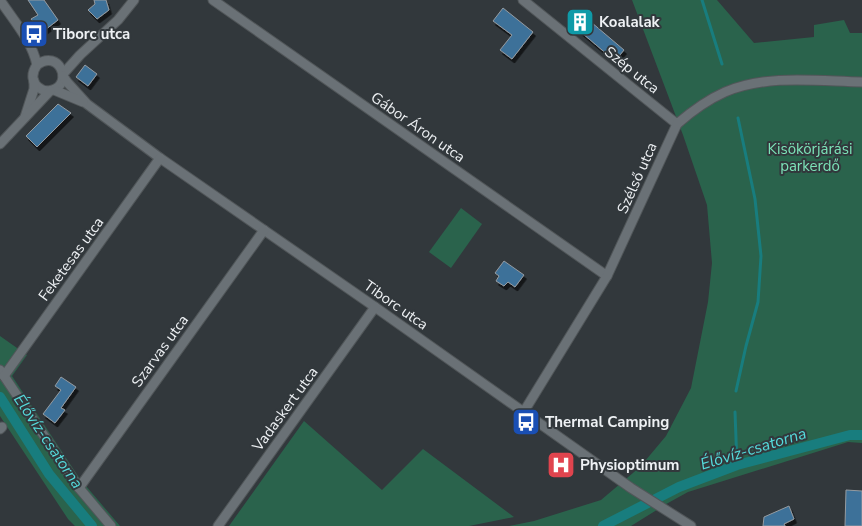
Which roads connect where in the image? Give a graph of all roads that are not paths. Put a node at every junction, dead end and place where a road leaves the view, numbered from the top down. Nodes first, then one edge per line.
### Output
1 (0, 0) edge
2 (134, 0) edge
3 (213, 0) edge
4 (523, 0) edge
5 (29, 43) junction
6 (84, 51) junction
7 (55, 62) junction
8 (37, 66) junction
9 (63, 75) junction
10 (34, 81) junction
11 (862, 82) edge
12 (52, 90) junction
13 (88, 104) junction
14 (24, 120) junction
15 (677, 124) junction
16 (0, 144) edge
17 (160, 158) junction
18 (264, 230) junction
19 (607, 276) junction
20 (375, 307) junction
21 (2, 373) edge
22 (523, 413) junction
23 (79, 488) junction
24 (111, 526) edge
25 (218, 526) edge
26 (690, 526) edge

1 - 5 street, Tiborc utca
2 - 6 street
3 - 19 street, Gábor Áron utca
4 - 15 street, Szép utca
5 - 7 street, Tiborc utca
5 - 8 street, Tiborc utca
6 - 7 street
6 - 9 street
7 - 8 street
7 - 9 street, Tiborc utca
8 - 10 street
9 - 12 street
9 - 13 street, Tiborc utca
10 - 12 street, Tiborc utca
10 - 14 street
11 - 15 street, Szélső utca
12 - 13 street, Tiborc utca
12 - 14 street
13 - 17 street, Tiborc utca
14 - 16 street
15 - 19 street, Szélső utca
17 - 18 street, Tiborc utca
17 - 21 street, Feketesas utca
18 - 20 street, Tiborc utca
18 - 23 street, Szarvas utca
19 - 22 street, Szélső utca
20 - 22 street, Tiborc utca
20 - 25 street, Vadaskert utca
21 - 23 street
22 - 26 street, Tiborc utca
23 - 24 street

